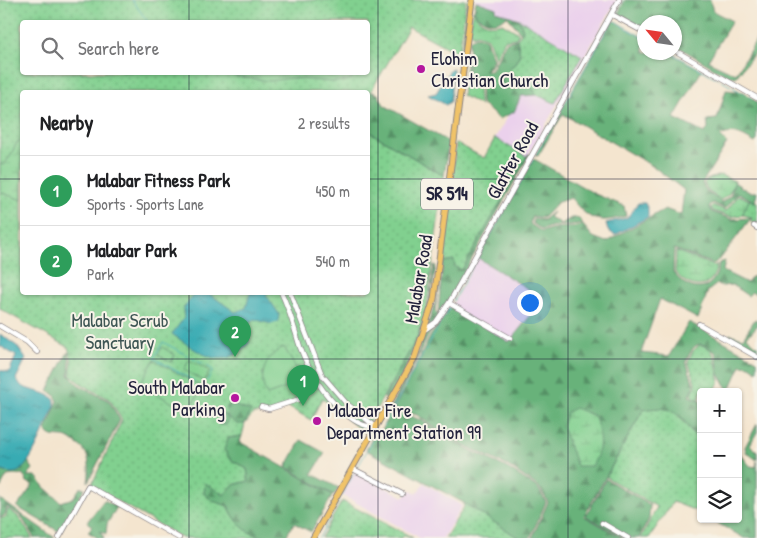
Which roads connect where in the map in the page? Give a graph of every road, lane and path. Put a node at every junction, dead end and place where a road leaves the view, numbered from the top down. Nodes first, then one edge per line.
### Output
1 (472, 0) edge
2 (619, 0) edge
3 (611, 14) junction
4 (637, 28) edge
5 (682, 55) edge
6 (757, 98) edge
7 (282, 295) edge
8 (291, 295) edge
9 (449, 303) junction
10 (699, 324) dead end
11 (0, 326) edge
12 (426, 328) junction
13 (305, 334) junction
14 (297, 337) junction
15 (510, 338) dead end
16 (37, 352) dead end
17 (757, 356) edge
18 (322, 375) junction
19 (316, 379) junction
20 (261, 407) dead end
21 (376, 427) junction
22 (353, 469) junction
23 (402, 494) dead end
24 (602, 523) dead end
25 (62, 537) edge
26 (179, 538) edge
27 (313, 538) edge
28 (628, 538) edge

1 - 12 main road, Malabar Road / SR 514
2 - 3 street, Glatter Road
3 - 4 street
3 - 9 street, Glatter Road
5 - 6 street
7 - 14 street
8 - 13 street
9 - 12 street, Glatter Road
9 - 15 street
10 - 17 street
11 - 16 street
12 - 21 main road, Malabar Road / SR 514
13 - 14 street
13 - 18 street
14 - 19 street
18 - 19 street
18 - 21 street
19 - 20 street
19 - 21 street
21 - 22 main road, Malabar Road / SR 514
22 - 23 street
22 - 27 main road, Malabar Road / SR 514
24 - 28 street
25 - 26 street

